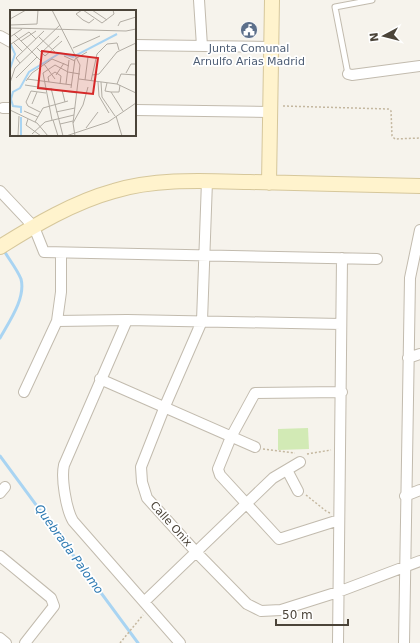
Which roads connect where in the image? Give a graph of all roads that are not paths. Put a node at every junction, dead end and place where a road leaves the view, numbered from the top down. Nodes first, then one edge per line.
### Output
1 (199, 0) edge
2 (272, 0) edge
3 (372, 0) edge
4 (0, 36) edge
5 (10, 41) edge
6 (136, 46) edge
7 (202, 46) junction
8 (272, 47) junction
9 (420, 66) edge
10 (348, 74) joint
11 (271, 109) junction
12 (136, 110) edge
13 (207, 182) junction
14 (269, 183) junction
15 (420, 186) edge
16 (0, 191) edge
17 (34, 227) junction
18 (420, 230) edge
19 (0, 247) edge
20 (62, 253) junction
21 (206, 255) junction
22 (342, 258) junction
23 (377, 259) dead end
24 (127, 320) junction
25 (57, 321) junction
26 (202, 321) junction
27 (341, 324) junction
28 (420, 354) edge
29 (408, 358) junction
30 (100, 379) junction
31 (24, 392) dead end
32 (342, 392) junction
33 (165, 406) junction
34 (231, 437) junction
35 (255, 447) road end
36 (299, 458) road end
37 (286, 470) junction
38 (420, 490) edge
39 (298, 491) road end
40 (406, 496) junction
41 (246, 504) junction
42 (339, 518) junction
43 (196, 552) junction
44 (0, 556) edge
45 (420, 561) edge
46 (405, 567) junction
47 (338, 592) junction
48 (147, 605) junction
49 (0, 638) edge
50 (6, 643) edge
51 (25, 643) edge
52 (180, 643) edge
53 (338, 643) edge
54 (404, 643) edge

1 - 7 street
2 - 8 street
3 - 10 lane
4 - 5 street
6 - 7 street
7 - 8 street
8 - 11 street
9 - 10 street
11 - 12 street
11 - 14 street
13 - 14 street
13 - 17 street
13 - 21 street, Calle Onix
14 - 15 street
16 - 17 street
17 - 19 street
17 - 20 street
18 - 29 street
20 - 21 street
20 - 25 street
21 - 22 street
21 - 26 street, Calle Onix
22 - 23 street
22 - 27 street
24 - 25 street
24 - 26 street
24 - 30 street
25 - 31 street
26 - 27 street
26 - 33 street, Calle Onix
27 - 32 street
28 - 29 street
29 - 40 street
30 - 33 street
30 - 48 street
32 - 34 street
32 - 42 street
33 - 34 street
33 - 43 street, Calle Onix
34 - 35 street
34 - 41 street
36 - 37 street
37 - 39 street
37 - 41 street
38 - 40 street
40 - 46 street
41 - 42 street
41 - 43 street
42 - 47 street
43 - 47 street, Calle Onix
43 - 48 street
44 - 51 street
45 - 46 street, Calle Onix
46 - 47 street, Calle Onix
46 - 54 street
47 - 53 street
48 - 52 street
49 - 50 street

